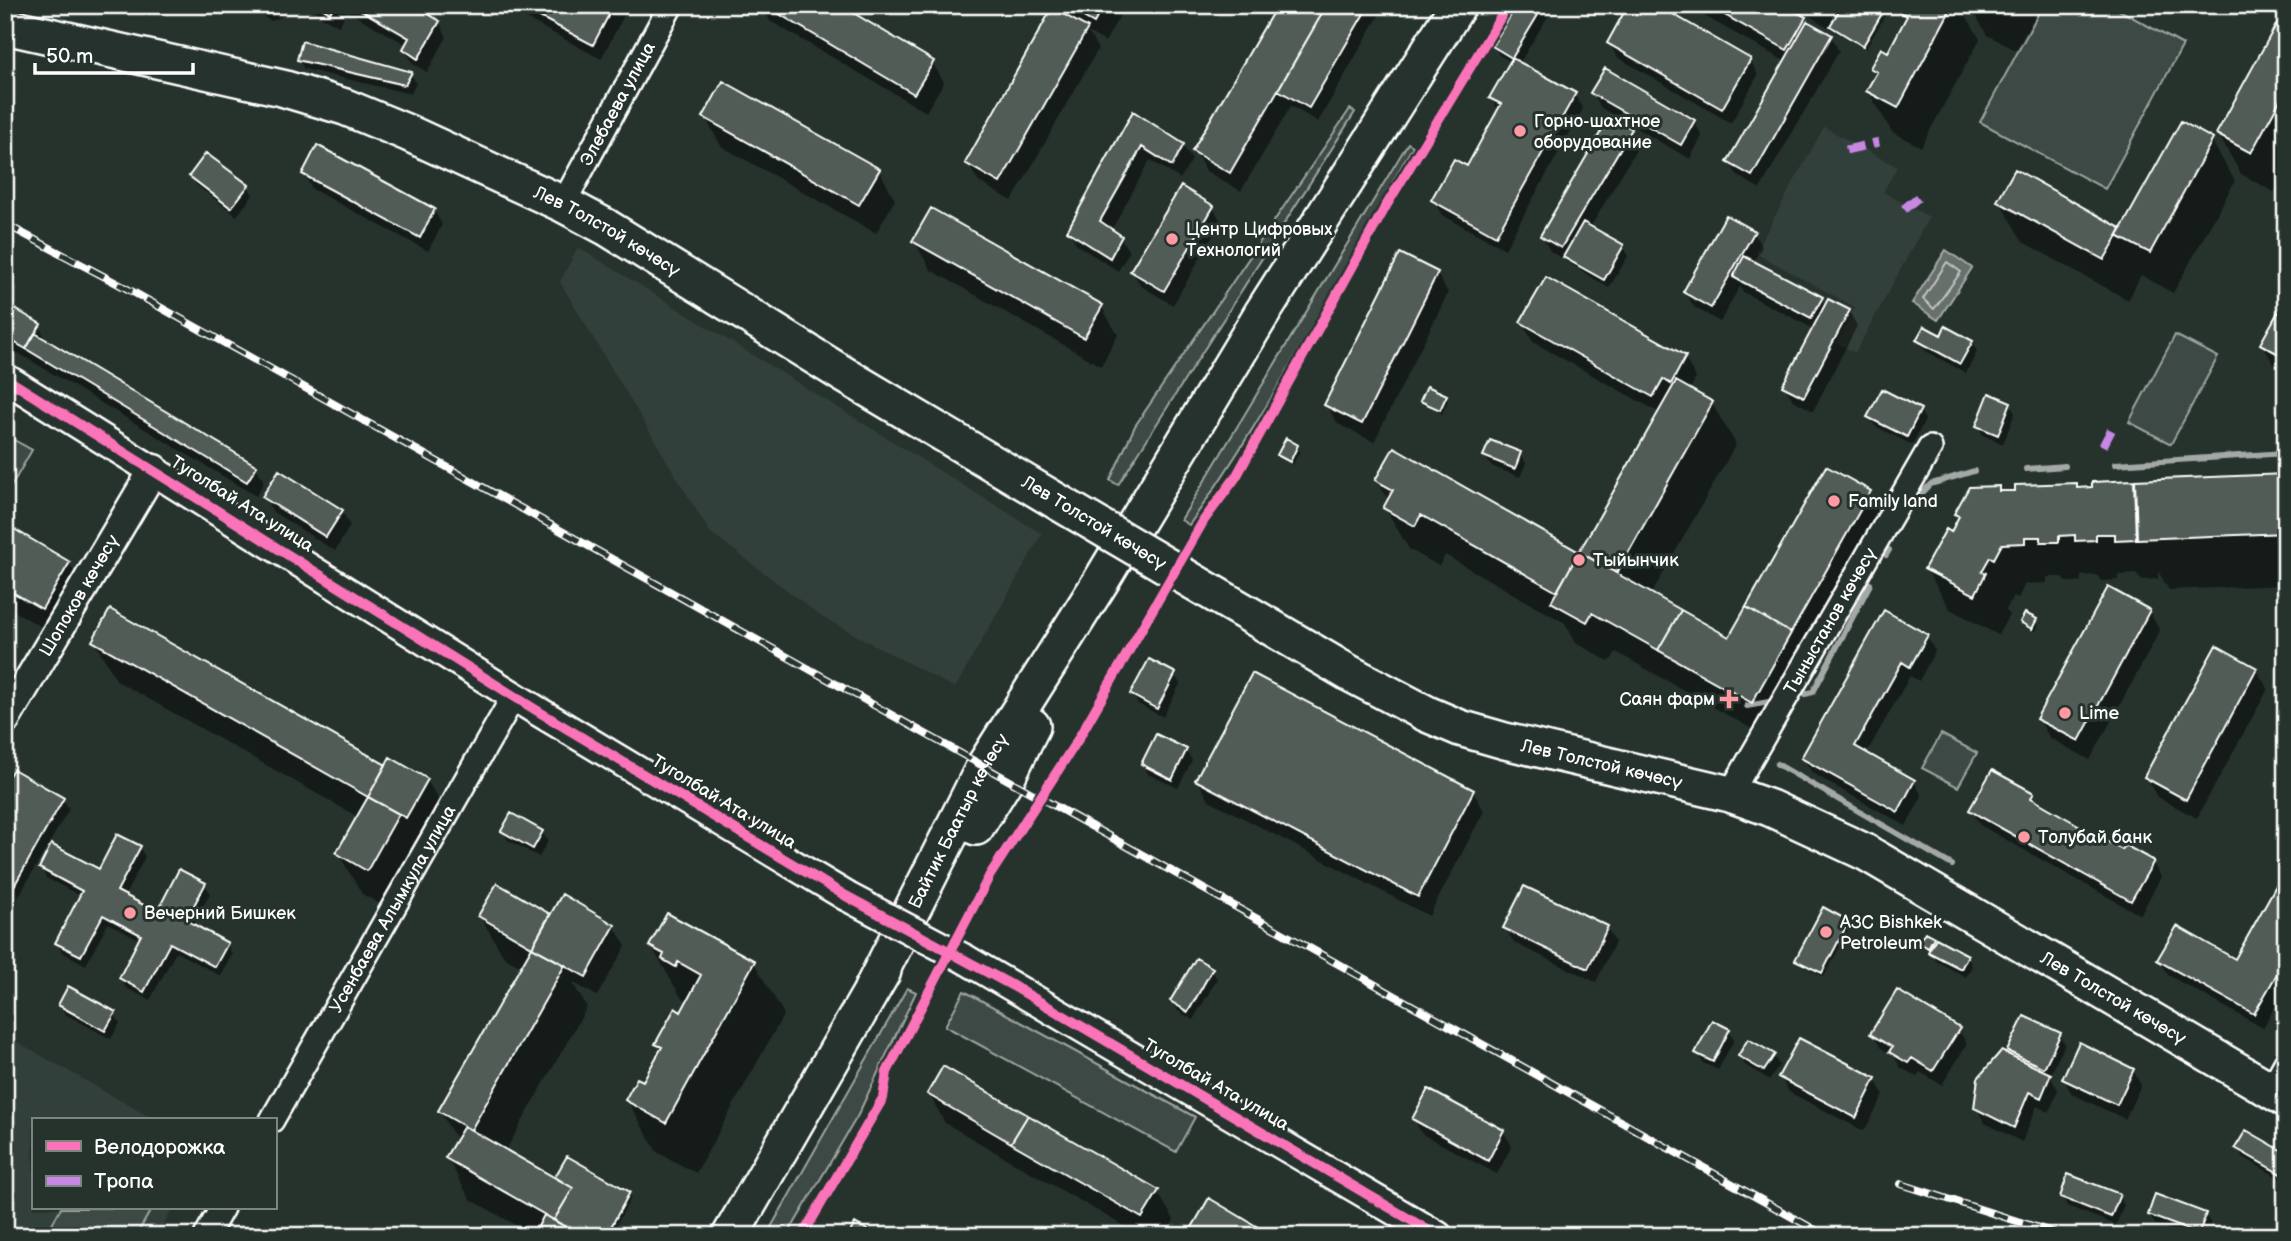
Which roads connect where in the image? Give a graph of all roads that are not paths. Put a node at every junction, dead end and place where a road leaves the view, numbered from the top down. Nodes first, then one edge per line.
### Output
1 (671, 5) edge
2 (1458, 5) edge
3 (5, 26) edge
4 (563, 204) junction
5 (5, 378) edge
6 (1930, 448) dead end
7 (154, 469) junction
8 (513, 696) junction
9 (5, 720) edge
10 (1730, 794) junction
11 (2281, 1084) edge
12 (273, 1118) edge
13 (221, 1210) edge
14 (205, 1236) edge
15 (730, 1236) edge
16 (1438, 1236) edge

1 - 4 street, Элебаева улица
2 - 15 main road, Байтик Баатыр көчөсү
3 - 4 main road, Лев Толстой көчөсү
4 - 10 main road, Лев Толстой көчөсү, bridge
5 - 7 street, Туголбай Ата улица
6 - 10 street, Тыныстанов көчөсү
7 - 8 street, Туголбай Ата улица
7 - 9 street, Шопоков көчөсү
8 - 12 street, Усенбаева Алымкула улица
8 - 16 street, Туголбай Ата улица, bridge
10 - 11 main road, Лев Толстой көчөсү
13 - 14 street

